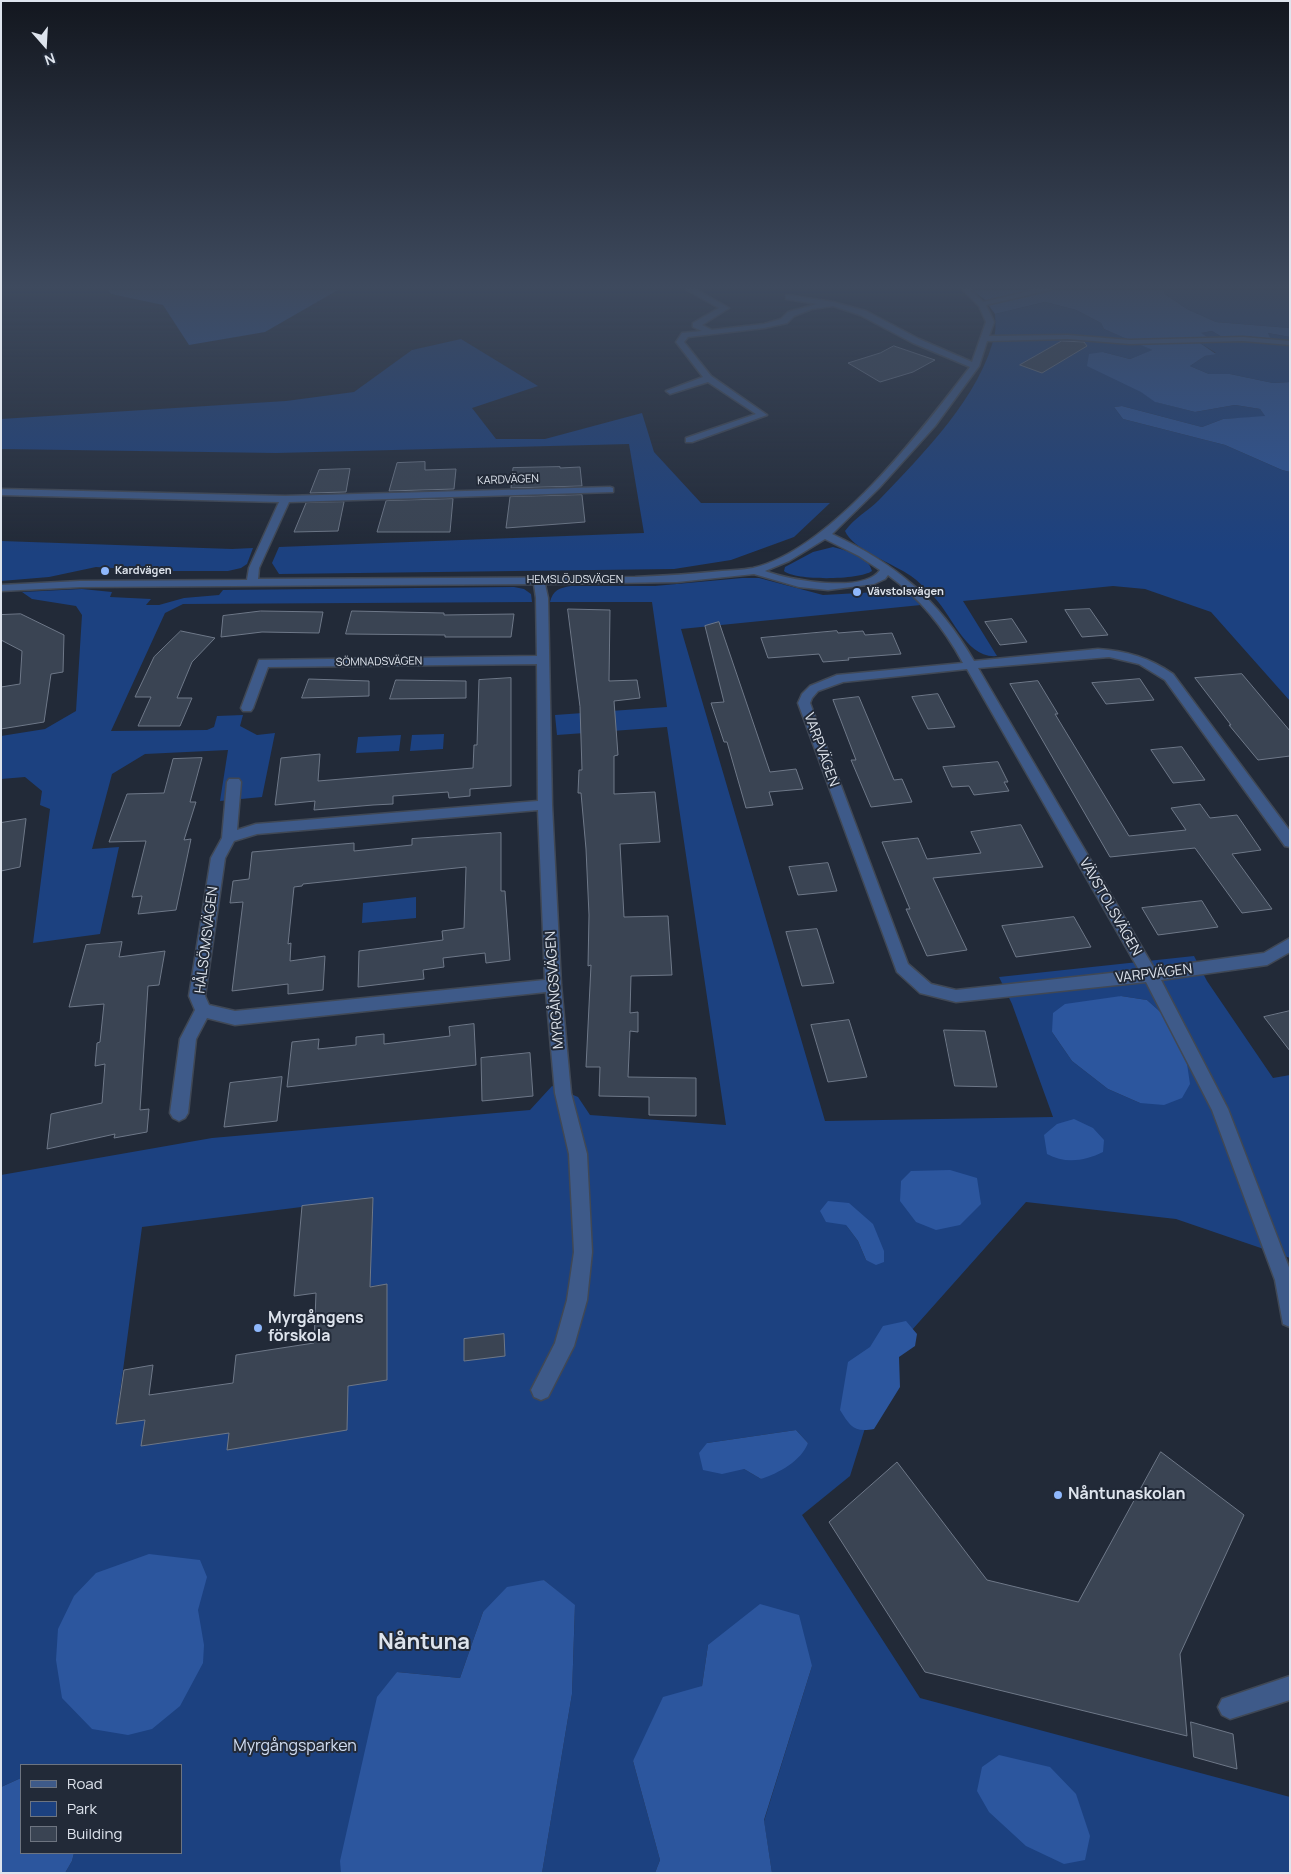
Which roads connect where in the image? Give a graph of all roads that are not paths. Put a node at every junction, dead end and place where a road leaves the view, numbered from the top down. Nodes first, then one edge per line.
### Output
1 (967, 377) edge
2 (708, 378) joint
3 (670, 390) dead end
4 (689, 440) dead end
5 (610, 490) dead end
6 (1, 492) edge
7 (285, 499) junction
8 (825, 535) junction
9 (887, 568) junction
10 (755, 571) junction
11 (539, 580) junction
12 (252, 583) junction
13 (1, 588) edge
14 (542, 660) junction
15 (972, 667) junction
16 (247, 708) dead end
17 (234, 782) dead end
18 (544, 805) junction
19 (229, 838) junction
20 (1290, 842) edge
21 (1290, 944) edge
22 (1149, 975) junction
23 (554, 985) junction
24 (203, 1010) junction
25 (179, 1113) dead end
26 (1290, 1317) edge
27 (541, 1390) dead end
28 (1290, 1688) edge
29 (1230, 1706) dead end

1 - 8 street, HEMSLÖJDSVÄGEN
2 - 3 street
2 - 4 street
5 - 7 street, KARDVÄGEN
6 - 7 street, KARDVÄGEN
7 - 12 street
8 - 9 street, VÄVSTOLSVÄGEN
8 - 10 street, HEMSLÖJDSVÄGEN
9 - 10 street
9 - 15 street, VÄVSTOLSVÄGEN
10 - 11 street, HEMSLÖJDSVÄGEN
11 - 12 street, HEMSLÖJDSVÄGEN
11 - 14 street, MYRGÅNGSVÄGEN
12 - 13 street, HEMSLÖJDSVÄGEN
14 - 16 street, SÖMNADSVÄGEN
14 - 18 street, MYRGÅNGSVÄGEN
15 - 20 street, VARPVÄGEN
15 - 22 street, VÄVSTOLSVÄGEN
15 - 22 street, VARPVÄGEN
17 - 19 street
18 - 19 street
18 - 23 street, MYRGÅNGSVÄGEN
19 - 24 street, HÅLSÖMSVÄGEN
21 - 22 street, VARPVÄGEN
22 - 26 street, VÄVSTOLSVÄGEN
23 - 24 street, HÅLSÖMSVÄGEN
23 - 27 street, MYRGÅNGSVÄGEN
24 - 25 street
28 - 29 street

